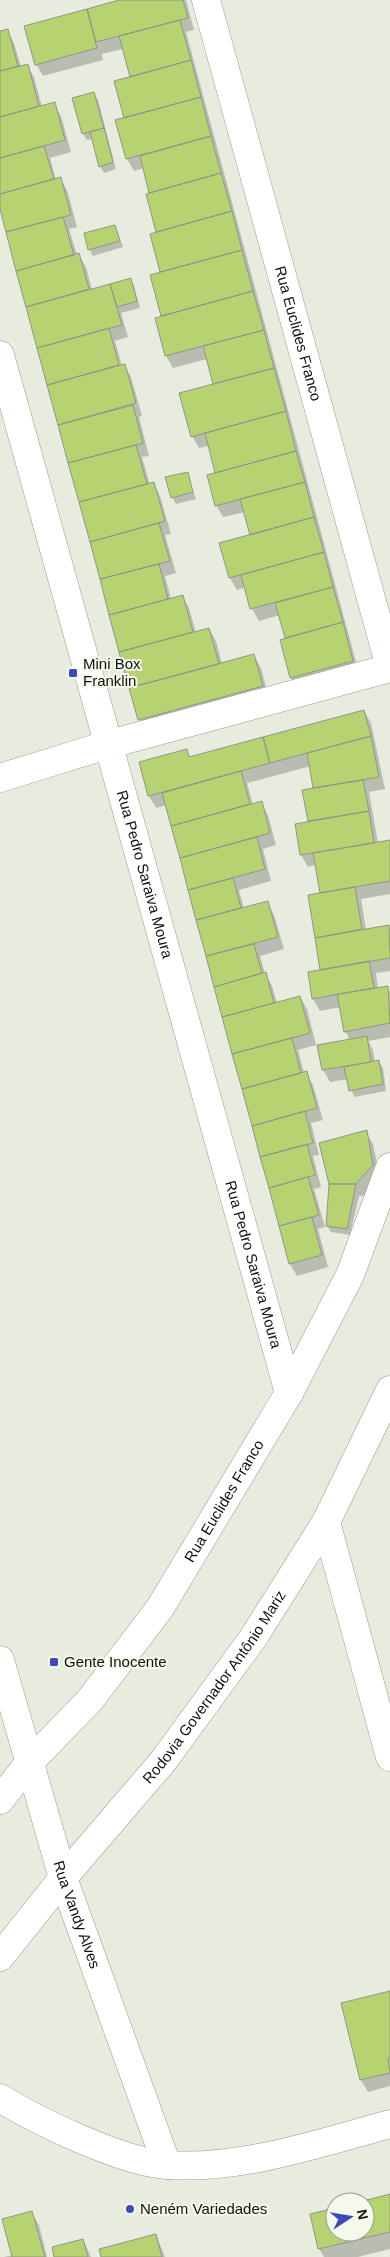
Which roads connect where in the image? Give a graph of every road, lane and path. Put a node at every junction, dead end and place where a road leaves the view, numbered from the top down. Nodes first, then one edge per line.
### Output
1 (206, 0) edge
2 (0, 355) edge
3 (390, 668) edge
4 (110, 744) junction
5 (0, 778) edge
6 (390, 1167) edge
7 (390, 1390) edge
8 (290, 1393) junction
9 (326, 1522) junction
10 (0, 1660) edge
11 (390, 1757) edge
12 (29, 1764) junction
13 (0, 1800) edge
14 (63, 1878) junction
15 (0, 1957) edge
16 (0, 2098) edge
17 (390, 2124) edge
18 (167, 2165) junction

1 - 3 main road, Rua Euclides Franco
2 - 4 main road, Rua Pedro Saraiva Moura
3 - 4 main road
4 - 5 main road
4 - 8 main road, Rua Pedro Saraiva Moura
6 - 8 main road, Rua Euclides Franco
7 - 9 main road, Rodovia Governador Antônio Mariz
8 - 12 main road, Rua Euclides Franco
9 - 11 main road
9 - 14 main road, Rodovia Governador Antônio Mariz
10 - 12 main road, Rua Vandy Alves
12 - 13 main road, Rua Euclides Franco
12 - 14 main road, Rua Vandy Alves
14 - 15 main road, Rodovia Governador Antônio Mariz
14 - 18 main road, Rua Vandy Alves
16 - 18 main road
17 - 18 main road

